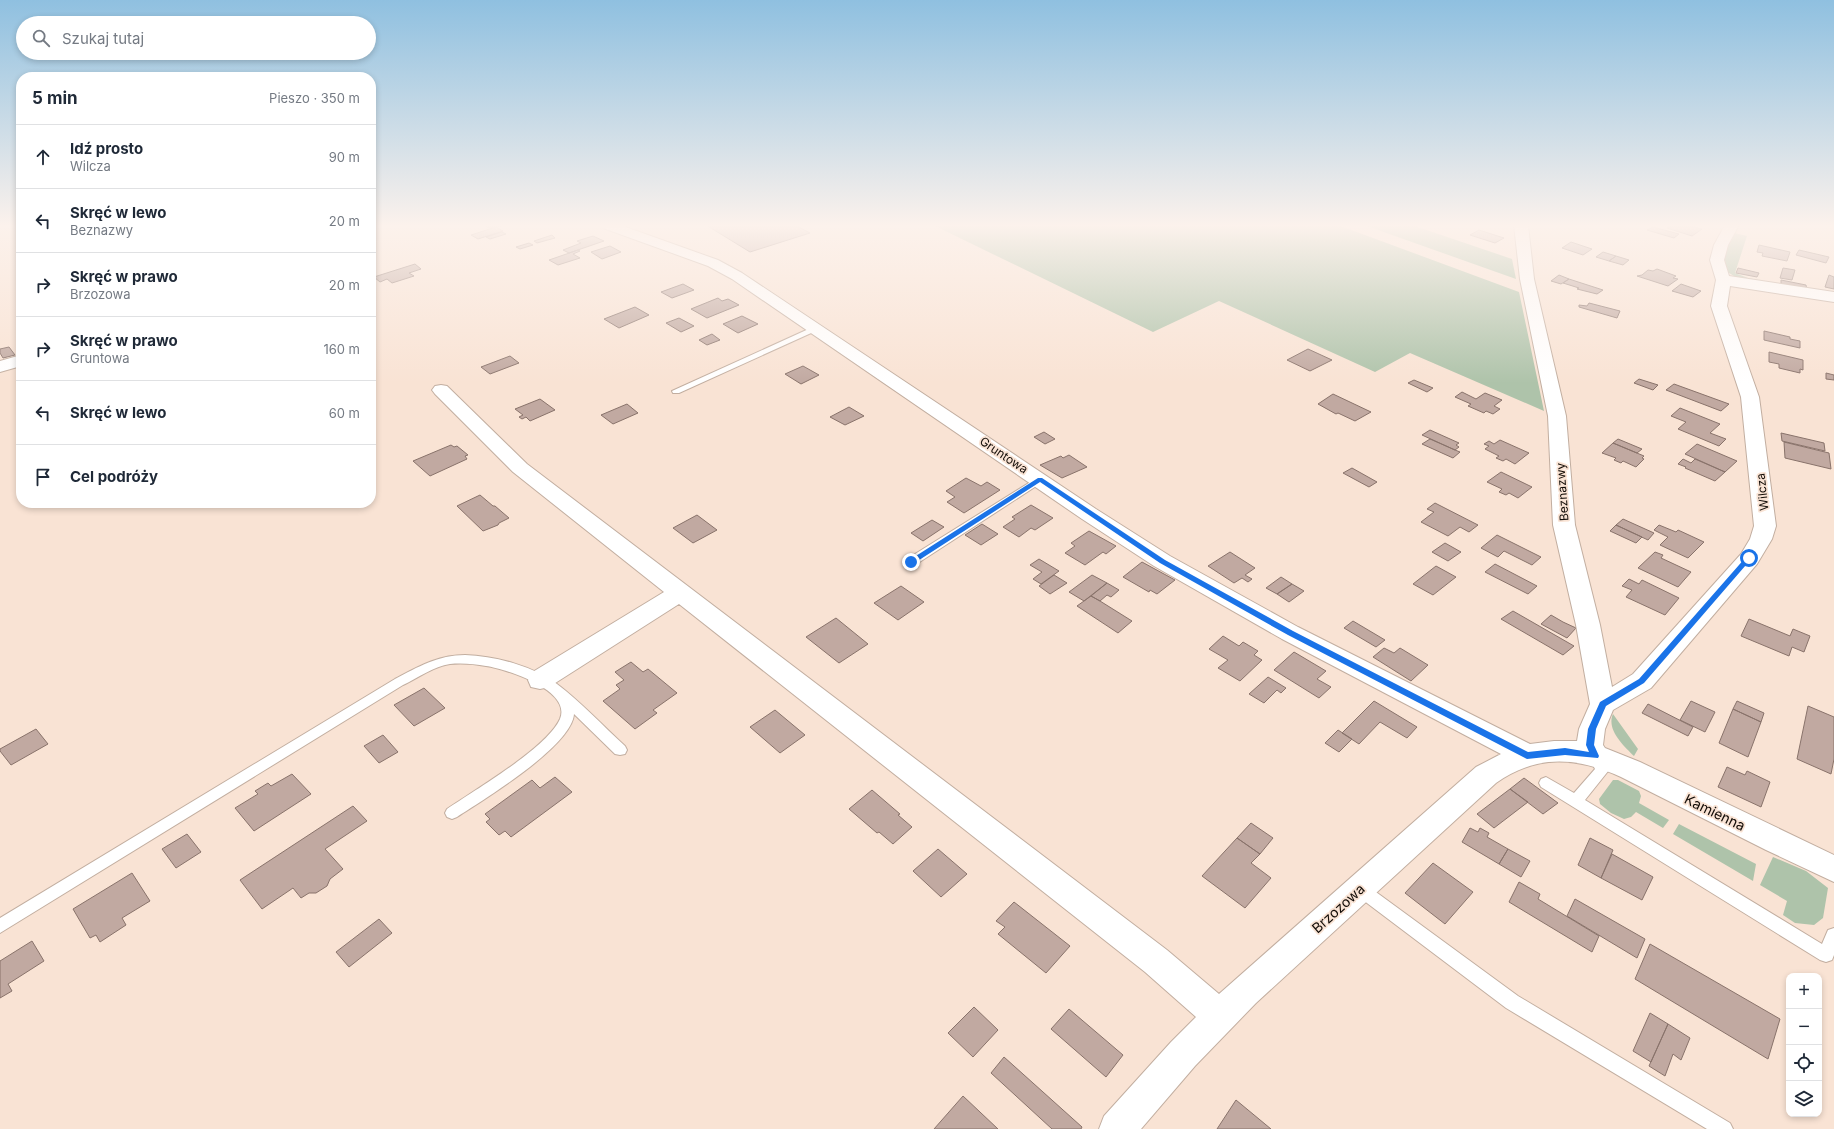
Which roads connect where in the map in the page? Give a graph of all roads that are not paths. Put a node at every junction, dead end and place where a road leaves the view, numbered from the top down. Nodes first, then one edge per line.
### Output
1 (738, 278) edge
2 (1527, 278) edge
3 (1723, 280) joint
4 (1834, 297) edge
5 (816, 329) junction
6 (16, 362) edge
7 (0, 367) edge
8 (441, 390) dead end
9 (676, 391) dead end
10 (1040, 480) junction
11 (911, 562) dead end
12 (681, 592) junction
13 (540, 680) junction
14 (562, 695) junction
15 (1603, 704) junction
16 (620, 750) dead end
17 (1527, 755) junction
18 (1595, 756) junction
19 (1546, 783) dead end
20 (1575, 801) junction
21 (452, 813) dead end
22 (1834, 869) edge
23 (1359, 889) junction
24 (0, 926) edge
25 (1834, 935) edge
26 (1219, 1016) junction
27 (1117, 1129) edge
28 (1724, 1129) edge

1 - 5 street, Gruntowa
2 - 15 street, Beznazwy
3 - 4 street
3 - 15 street, Wilcza
5 - 9 lane
5 - 10 street, Gruntowa
6 - 7 street
8 - 12 street
10 - 11 lane
10 - 17 street, Gruntowa
12 - 13 street
12 - 26 street
13 - 14 lane
13 - 24 lane
14 - 16 lane
14 - 21 lane
15 - 18 street
17 - 18 street, Brzozowa
17 - 23 street, Brzozowa
18 - 20 lane
18 - 22 street, Kamienna
19 - 20 lane
20 - 25 lane
23 - 26 street, Brzozowa
23 - 28 lane
26 - 27 street, Brzozowa

